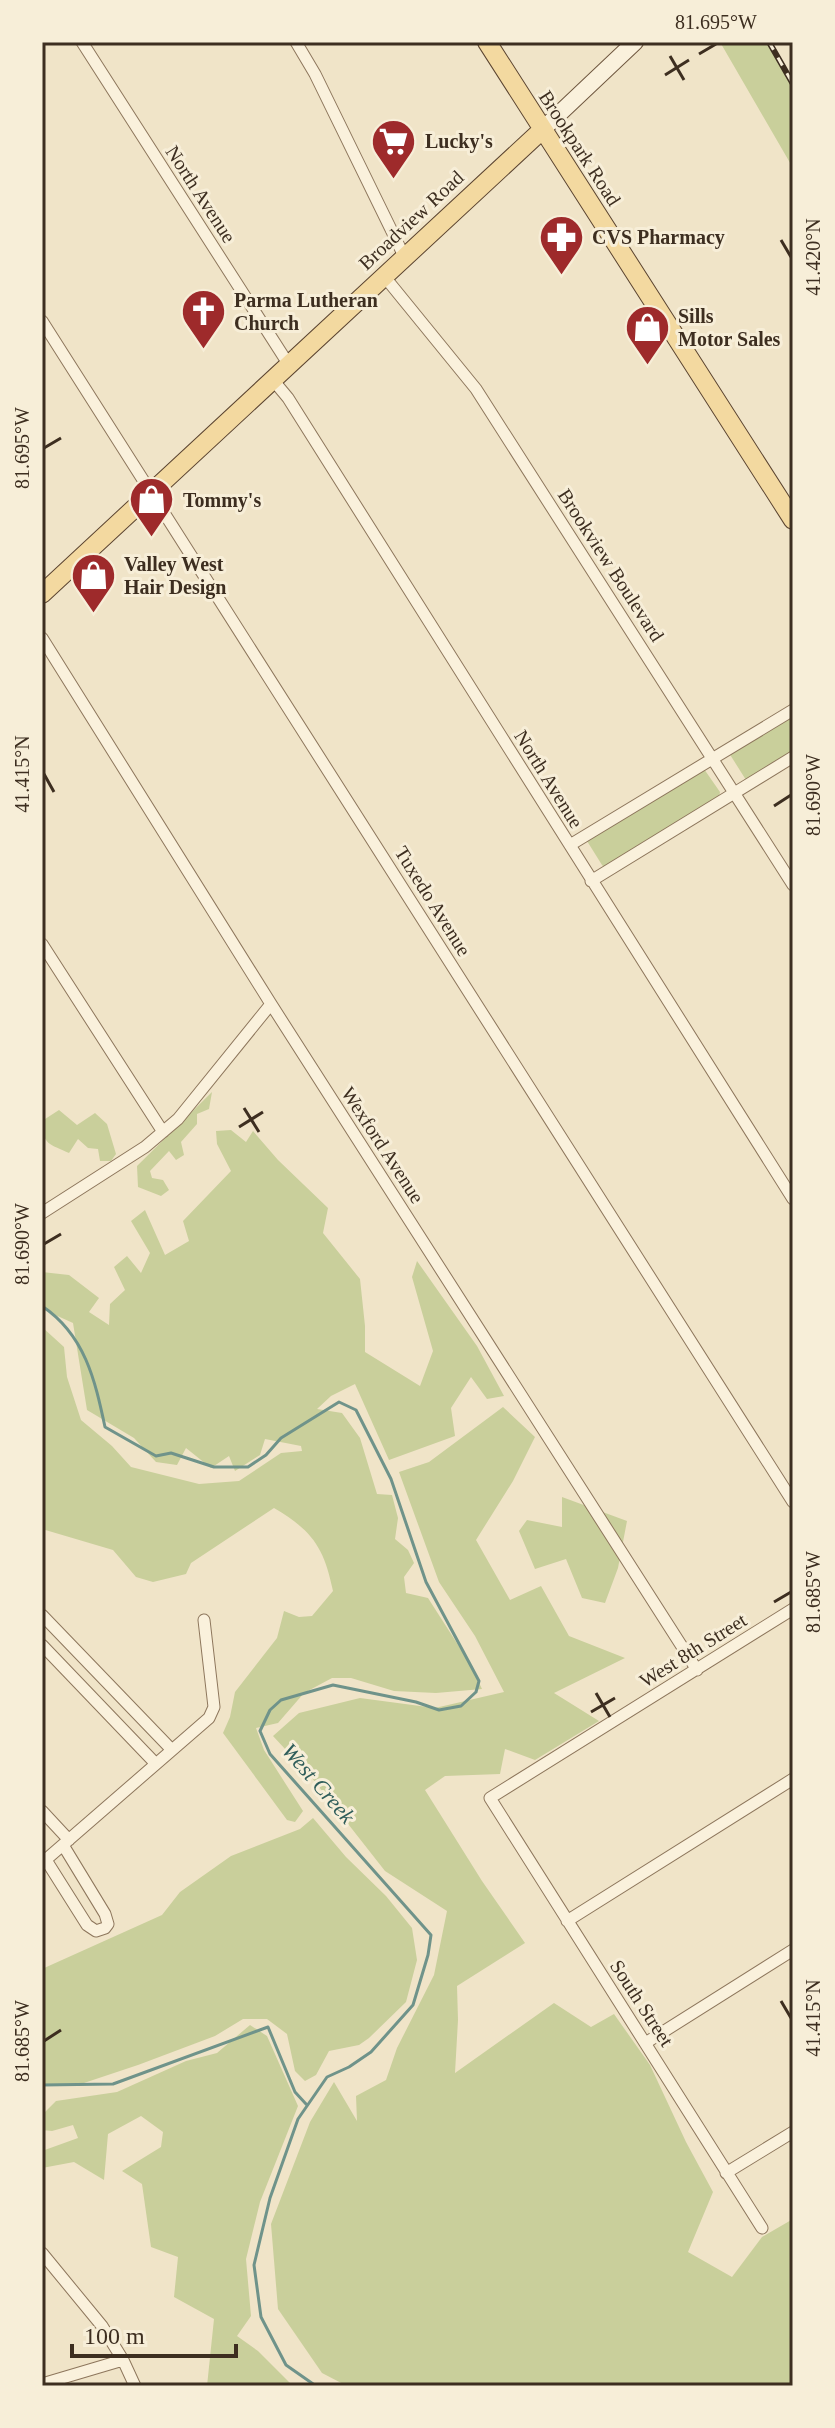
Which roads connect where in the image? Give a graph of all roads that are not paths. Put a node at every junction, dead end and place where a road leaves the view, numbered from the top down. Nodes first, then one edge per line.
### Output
1 (82, 42) edge
2 (296, 42) edge
3 (487, 42) edge
4 (635, 42) edge
5 (542, 130) junction
6 (404, 256) junction
7 (384, 276) junction
8 (42, 321) edge
9 (289, 365) junction
10 (273, 380) junction
11 (152, 493) junction
12 (793, 520) edge
13 (42, 594) edge
14 (42, 638) edge
15 (793, 710) edge
16 (713, 757) junction
17 (793, 757) edge
18 (735, 794) junction
19 (570, 845) junction
20 (591, 881) junction
21 (793, 885) edge
22 (42, 944) edge
23 (271, 1004) junction
24 (163, 1132) junction
25 (793, 1199) edge
26 (42, 1213) edge
27 (793, 1502) edge
28 (793, 1609) edge
29 (42, 1615) edge
30 (204, 1620) dead end
31 (42, 1645) edge
32 (697, 1670) junction
33 (172, 1750) junction
34 (156, 1764) junction
35 (793, 1779) edge
36 (490, 1798) joint
37 (42, 1811) edge
38 (66, 1842) junction
39 (42, 1843) edge
40 (47, 1859) edge
41 (567, 1921) junction
42 (793, 1950) edge
43 (647, 2042) junction
44 (793, 2132) edge
45 (726, 2173) junction
46 (762, 2228) dead end
47 (42, 2253) edge
48 (123, 2360) junction
49 (42, 2384) edge
50 (135, 2386) edge

1 - 9 street, North Avenue
2 - 6 street
3 - 5 main road, Brookpark Road
4 - 5 main road, Broadview Road
5 - 6 main road, Broadview Road
5 - 12 main road, Brookpark Road
6 - 7 main road, Broadview Road
7 - 9 main road, Broadview Road
7 - 16 street, Brookview Boulevard
8 - 11 street, Tuxedo Avenue
9 - 10 main road, Broadview Road
10 - 11 main road, Broadview Road
10 - 19 street, North Avenue
11 - 13 main road, Broadview Road
11 - 27 street, Tuxedo Avenue
14 - 23 street, Wexford Avenue
15 - 16 street
16 - 18 street, Brookview Boulevard
16 - 19 street
17 - 18 street
18 - 20 street
18 - 21 street, Brookview Boulevard
19 - 20 street, North Avenue
20 - 25 street, North Avenue
22 - 24 street
23 - 24 street
23 - 32 street, Wexford Avenue
24 - 26 street
28 - 32 street, West 8th Street
29 - 33 street
30 - 33 street
31 - 34 street
32 - 36 street, West 8th Street
33 - 34 street
34 - 38 street
35 - 41 street
36 - 41 street, South Street
37 - 38 street
38 - 40 street
38 - 40 street
39 - 40 street
41 - 43 street, South Street
42 - 43 street
43 - 45 street, South Street
44 - 45 street
45 - 46 street, South Street
47 - 48 street
48 - 49 street
48 - 50 street

